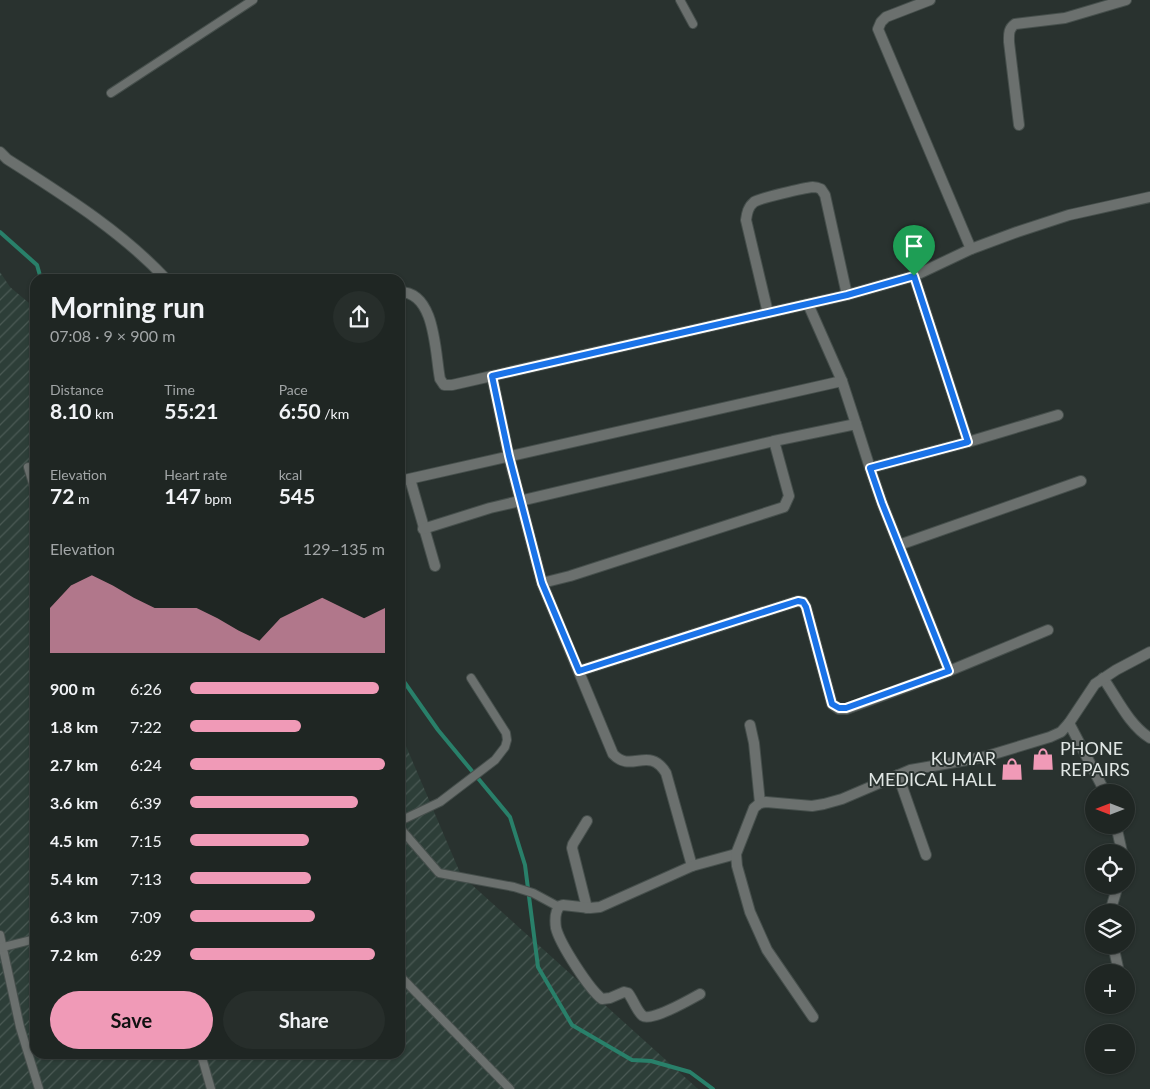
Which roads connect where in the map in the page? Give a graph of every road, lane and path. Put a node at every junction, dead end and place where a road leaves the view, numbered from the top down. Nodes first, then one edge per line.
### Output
1 (253, 0) edge
2 (680, 0) edge
3 (930, 0) edge
4 (1126, 0) edge
5 (693, 24) dead end
6 (110, 93) dead end
7 (1019, 125) dead end
8 (0, 152) edge
9 (1150, 197) edge
10 (971, 249) junction
11 (161, 274) edge
12 (914, 276) junction
13 (405, 293) edge
14 (847, 295) junction
15 (808, 304) junction
16 (768, 313) junction
17 (492, 376) junction
18 (842, 382) junction
19 (1058, 415) dead end
20 (856, 424) junction
21 (774, 441) junction
22 (968, 442) junction
23 (509, 456) junction
24 (28, 467) dead end
25 (870, 468) junction
26 (30, 474) edge
27 (405, 480) edge
28 (1081, 481) dead end
29 (520, 501) junction
30 (423, 529) junction
31 (899, 544) junction
32 (435, 566) dead end
33 (542, 583) junction
34 (1048, 630) dead end
35 (1150, 652) edge
36 (579, 671) junction
37 (949, 671) junction
38 (471, 678) dead end
39 (1103, 678) junction
40 (1069, 722) junction
41 (750, 725) dead end
42 (1150, 738) edge
43 (898, 775) junction
44 (1101, 784) edge
45 (760, 803) junction
46 (405, 819) edge
47 (587, 821) dead end
48 (405, 834) edge
49 (736, 854) junction
50 (926, 855) dead end
51 (692, 866) junction
52 (559, 907) junction
53 (587, 908) junction
54 (0, 935) edge
55 (30, 940) edge
56 (2, 947) edge
57 (405, 981) edge
58 (700, 994) dead end
59 (814, 1018) dead end
60 (203, 1059) edge
61 (38, 1089) edge
62 (212, 1089) edge
63 (510, 1089) edge

1 - 6 lane
2 - 5 lane
3 - 10 street
4 - 7 street
8 - 11 street
9 - 10 street
10 - 12 street
12 - 14 street
12 - 22 street
13 - 17 street
14 - 15 street
14 - 16 street
15 - 16 street
15 - 18 street
16 - 17 street
17 - 23 street
18 - 20 street
18 - 23 street
19 - 22 street
20 - 21 street
20 - 25 street
21 - 29 street
21 - 33 street
22 - 25 street
23 - 27 street
23 - 29 street
24 - 26 lane
25 - 31 street
27 - 30 street
28 - 31 street
29 - 30 street
29 - 33 street
30 - 32 street
31 - 37 street
33 - 36 street
34 - 37 street
35 - 39 street
36 - 37 street
36 - 51 street
38 - 46 lane
39 - 40 street
39 - 42 street
40 - 43 street
40 - 44 street
41 - 45 street
43 - 45 street
43 - 50 street
45 - 49 street
47 - 53 street
48 - 52 lane
49 - 51 street
49 - 59 street
51 - 53 street
52 - 53 street
52 - 58 street
54 - 56 lane
55 - 56 lane
56 - 61 lane
57 - 63 lane
60 - 62 lane

